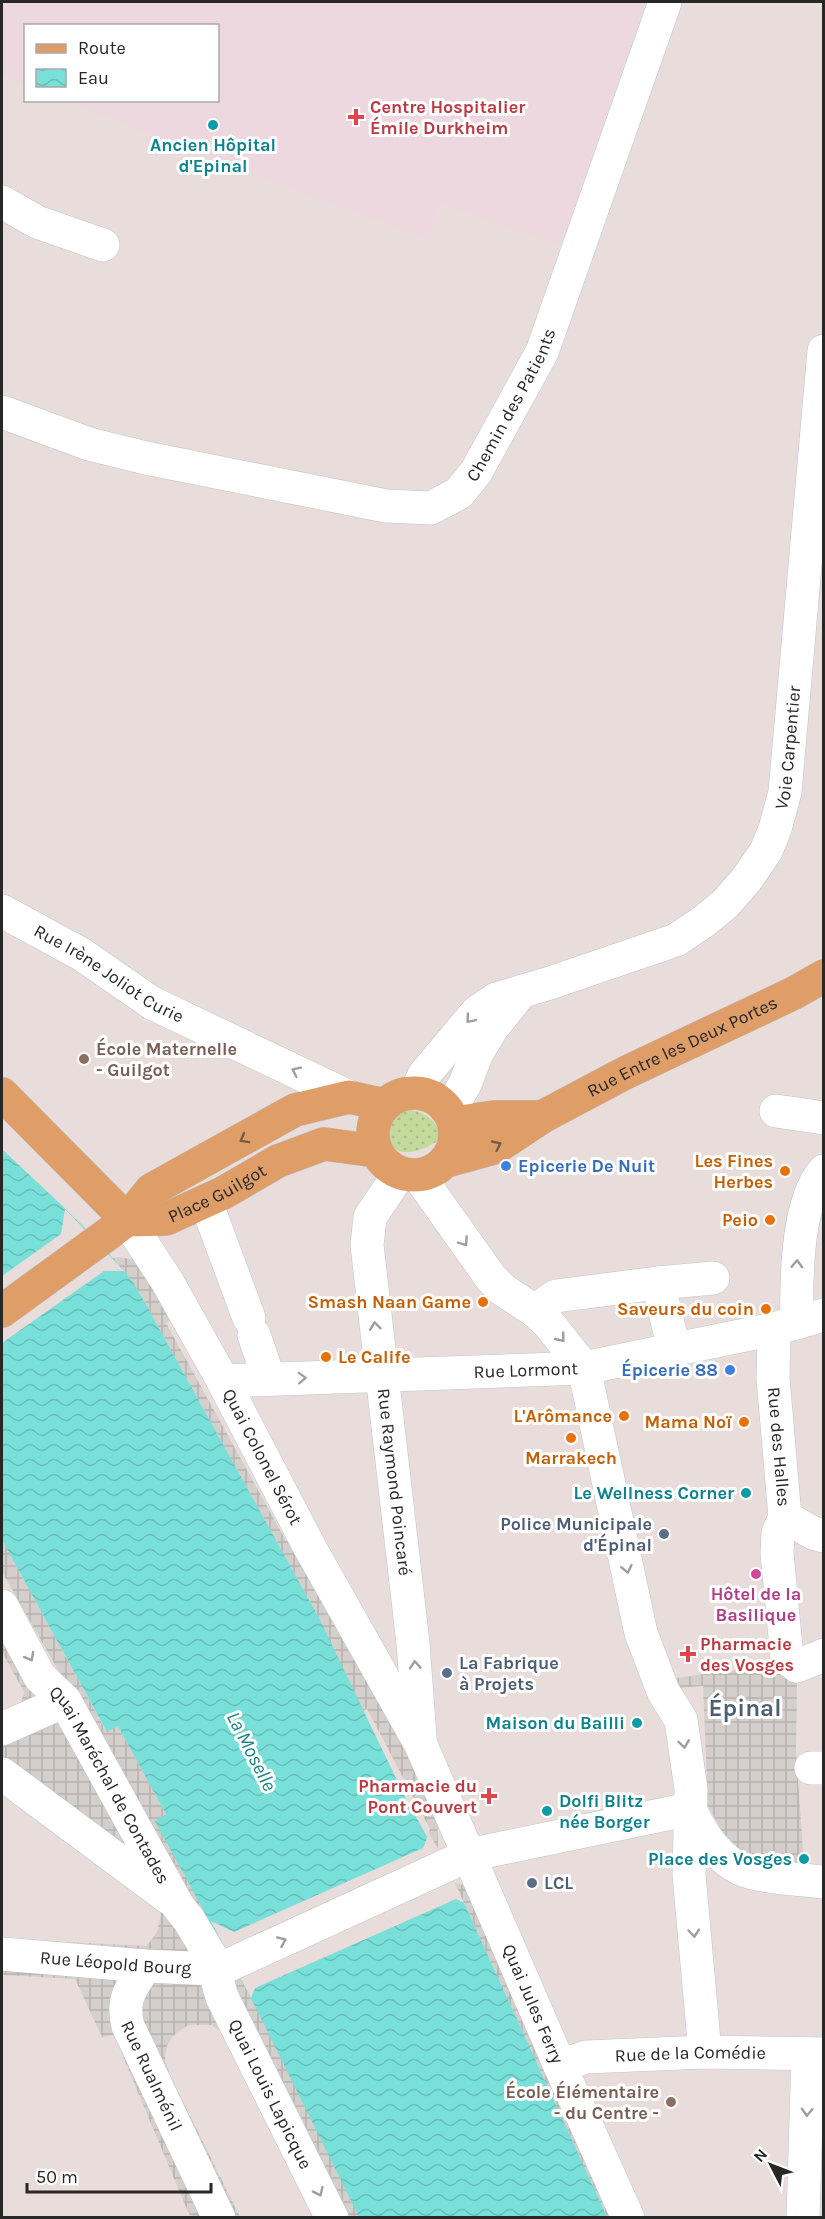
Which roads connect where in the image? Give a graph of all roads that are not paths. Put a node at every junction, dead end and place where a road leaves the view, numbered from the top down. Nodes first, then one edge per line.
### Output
1 (665, 2) edge
2 (2, 202) edge
3 (103, 245) dead end
4 (824, 351) edge
5 (2, 412) edge
6 (2, 910) edge
7 (824, 976) edge
8 (520, 993) junction
9 (416, 1093) junction
10 (2, 1094) edge
11 (349, 1097) junction
12 (385, 1105) junction
13 (776, 1111) dead end
14 (452, 1117) junction
15 (542, 1117) junction
16 (824, 1118) edge
17 (376, 1151) junction
18 (824, 1171) edge
19 (423, 1176) junction
20 (206, 1202) junction
21 (127, 1220) junction
22 (713, 1278) dead end
23 (658, 1283) junction
24 (2, 1311) edge
25 (535, 1311) junction
26 (798, 1322) edge
27 (674, 1349) junction
28 (584, 1368) junction
29 (382, 1375) junction
30 (269, 1379) junction
31 (223, 1381) junction
32 (785, 1516) junction
33 (824, 1536) edge
34 (2, 1606) edge
35 (810, 1660) edge
36 (65, 1701) junction
37 (2, 1729) edge
38 (421, 1745) junction
39 (2, 1774) edge
40 (690, 1809) junction
41 (455, 1862) junction
42 (817, 1882) edge
43 (178, 1906) junction
44 (2, 1954) edge
45 (145, 1966) junction
46 (221, 1967) junction
47 (705, 2052) junction
48 (816, 2054) edge
49 (560, 2067) junction
50 (219, 2217) edge
51 (332, 2217) edge
52 (628, 2217) edge
53 (802, 2217) edge

1 - 5 street, Chemin des Patients
2 - 3 street
4 - 8 street, Voie Carpentier
11 -> 6 street, Rue Irène Joliot Curie
7 - 15 main road, Rue Entre les Deux Portes
8 -> 9 street, Voie Carpentier
8 - 14 street
9 - 12 main road
9 - 14 main road
10 - 21 main road, Quai Colonel Sérot
11 - 12 main road
11 -> 21 main road, Place Guilgot
12 - 17 main road
13 - 16 street
14 - 15 main road, Rue Entre les Deux Portes
14 - 19 main road
19 -> 15 main road, Rue Entre les Deux Portes
17 - 19 main road
17 - 20 main road, Place Guilgot
26 -> 18 street, Rue des Halles
19 -> 25 street
29 -> 19 street, Rue Raymond Poincaré
20 - 21 main road, Place Guilgot
20 - 30 street
21 - 24 main road
21 - 31 street, Quai Colonel Sérot
22 - 23 street
23 - 25 street
23 - 27 street
25 -> 28 street
26 - 27 street, Rue Lormont
26 - 32 street, Rue des Halles
27 - 28 street, Rue Lormont
28 - 29 street, Rue Lormont
28 -> 40 street
30 -> 29 street, Rue Lormont
38 -> 29 street, Rue Raymond Poincaré
30 - 31 street, Rue Lormont
31 - 38 street, Quai Colonel Sérot
32 - 33 street
32 - 35 street, Rue des Halles
34 -> 36 street, Quai Maréchal de Contades
36 - 37 street
36 - 43 street, Quai Maréchal de Contades
38 - 41 street, Quai Colonel Sérot
39 - 43 street
40 - 41 street
40 - 42 street
40 -> 47 street
46 -> 41 street
41 - 49 street, Quai Jules Ferry
43 - 46 street, Quai Maréchal de Contades
44 - 45 street, Rue Léopold Bourg
45 - 46 street, Rue Léopold Bourg
45 - 50 street, Rue Rualménil
46 -> 51 street, Quai Louis Lapicque
47 - 48 street, Rue de la Comédie
47 - 49 street, Rue de la Comédie
48 -> 53 street
49 - 52 street, Quai Jules Ferry

